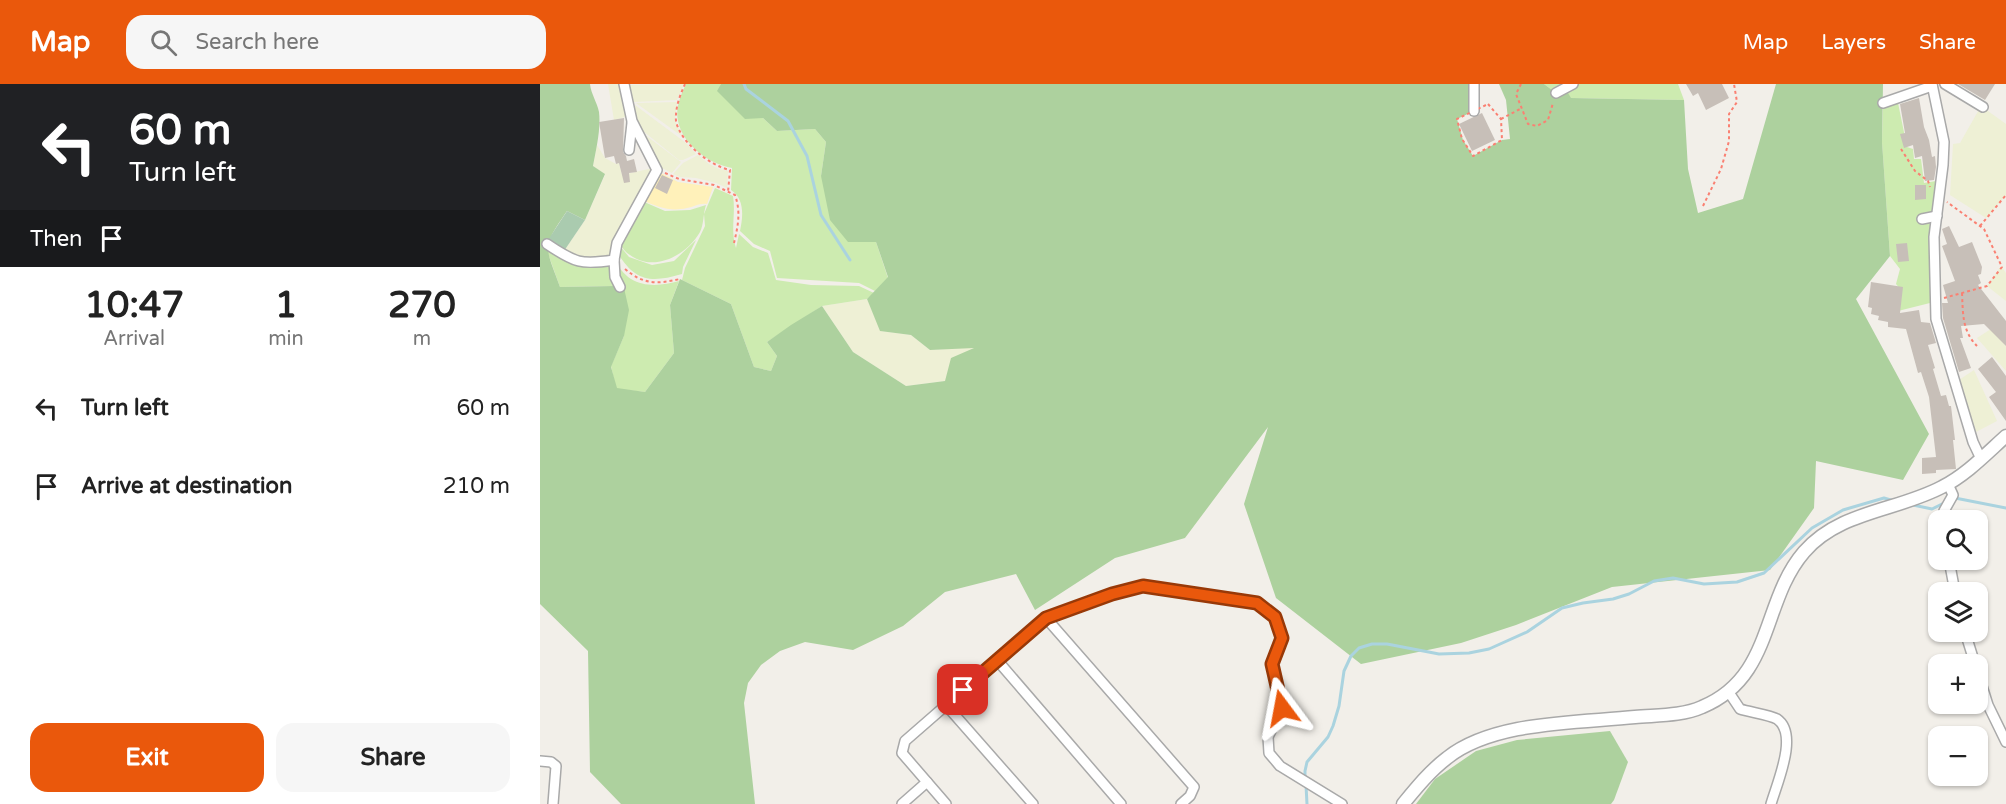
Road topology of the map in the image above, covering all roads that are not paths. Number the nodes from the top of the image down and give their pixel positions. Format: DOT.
graph roads {
  1 [pos="624,84"];
  2 [pos="1474,84"];
  3 [pos="1573,84"];
  4 [pos="1946,84"];
  5 [pos="1932,85"];
  6 [pos="1556,93"];
  7 [pos="1883,103"];
  8 [pos="1983,107"];
  9 [pos="1474,111"];
  10 [pos="632,121"];
  11 [pos="629,150"];
  12 [pos="1937,216"];
  13 [pos="1922,219"];
  14 [pos="547,244"];
  15 [pos="614,257"];
  16 [pos="620,287"];
  17 [pos="2006,436"];
  18 [pos="1981,459"];
  19 [pos="1946,485"];
  20 [pos="1945,510"];
  21 [pos="1046,618"];
  22 [pos="997,660"];
  23 [pos="1728,691"];
  24 [pos="946,705"];
  25 [pos="1988,705"];
  26 [pos="2006,742"];
  27 [pos="540,761"];
  28 [pos="927,782"];
  29 [pos="553,804"];
  30 [pos="902,804"];
  31 [pos="946,804"];
  32 [pos="1033,804"];
  33 [pos="1121,804"];
  34 [pos="1181,804"];
  35 [pos="1342,804"];
  36 [pos="1403,804"];
  37 [pos="1771,804"];
  1 -- 10 [label="street"];
  2 -- 9 [label="street"];
  3 -- 6 [label="street"];
  4 -- 8 [label="street"];
  5 -- 7 [label="street"];
  5 -- 12 [label="street"];
  10 -- 11 [label="street"];
  10 -- 15 [label="street"];
  12 -- 13 [label="street"];
  12 -- 18 [label="street"];
  14 -- 15 [label="street"];
  15 -- 16 [label="street"];
  17 -- 18 [label="street"];
  18 -- 19 [label="street"];
  19 -- 20 [label="street"];
  19 -- 23 [label="street"];
  21 -- 22 [label="street"];
  21 -- 34 [label="street"];
  21 -- 35 [label="street"];
  22 -- 24 [label="street"];
  22 -- 33 [label="street"];
  23 -- 36 [label="street"];
  23 -- 37 [label="street"];
  24 -- 28 [label="street"];
  24 -- 32 [label="street"];
  25 -- 26 [label="street"];
  27 -- 29 [label="street"];
  28 -- 30 [label="street"];
  28 -- 31 [label="street"];
}
